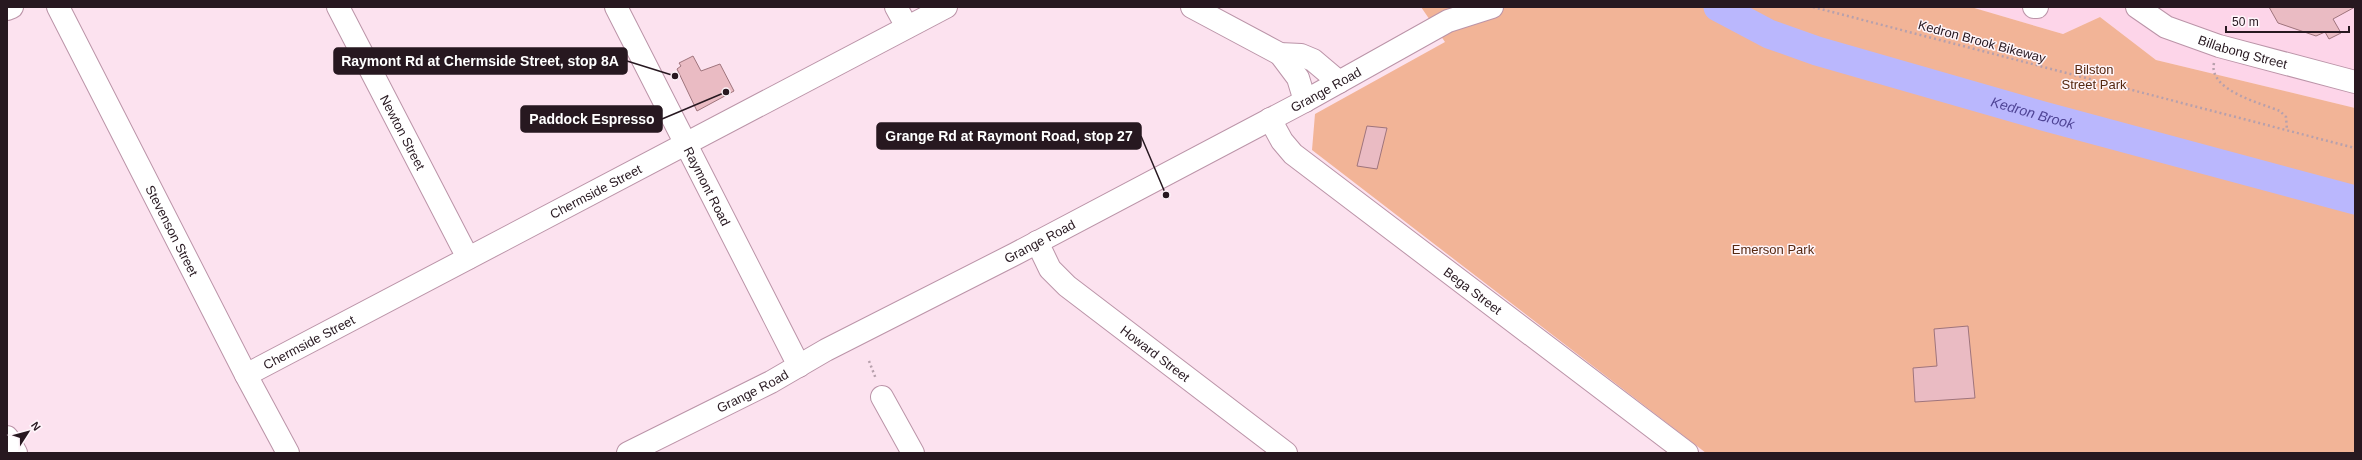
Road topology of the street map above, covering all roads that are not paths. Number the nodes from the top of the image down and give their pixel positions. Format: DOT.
graph roads {
  1 [pos="12,7"];
  2 [pos="58,7"];
  3 [pos="338,7"];
  4 [pos="616,7"];
  5 [pos="896,7"];
  6 [pos="946,7"];
  7 [pos="1192,7"];
  8 [pos="1492,7"];
  9 [pos="2137,7"];
  10 [pos="7,9"];
  11 [pos="1455,14"];
  12 [pos="907,27"];
  13 [pos="1280,54"];
  14 [pos="1339,82"];
  15 [pos="2355,82"];
  16 [pos="1305,101"];
  17 [pos="1270,119"];
  18 [pos="686,143"];
  19 [pos="1037,242"];
  20 [pos="468,258"];
  21 [pos="799,366"];
  22 [pos="246,375"];
  23 [pos="882,397"];
  24 [pos="7,437"];
  25 [pos="630,452"];
  26 [pos="16,453"];
  27 [pos="288,453"];
  28 [pos="913,453"];
  29 [pos="1286,453"];
  30 [pos="1687,453"];
  1 -- 10 [label="street"];
  2 -- 22 [label="street, Stevenson Street"];
  3 -- 20 [label="street, Newton Street"];
  4 -- 18 [label="street, Raymont Road"];
  5 -- 12 [label="street"];
  6 -- 12 [label="street, Chermside Street"];
  7 -- 13 [label="street"];
  8 -- 11 [label="street, Grange Road"];
  9 -- 15 [label="street, Billabong Street"];
  11 -- 14 [label="street, Grange Road"];
  12 -- 18 [label="street, Chermside Street"];
  13 -- 14 [label="street"];
  13 -- 16 [label="street"];
  14 -- 16 [label="street, Grange Road"];
  16 -- 17 [label="street, Grange Road"];
  17 -- 19 [label="street, Grange Road"];
  17 -- 30 [label="street, Bega Street"];
  18 -- 20 [label="street, Chermside Street"];
  18 -- 21 [label="street, Raymont Road"];
  19 -- 21 [label="street, Grange Road"];
  19 -- 29 [label="street, Howard Street"];
  20 -- 22 [label="street, Chermside Street"];
  21 -- 25 [label="street, Grange Road"];
  22 -- 27 [label="street, Stevenson Street"];
  23 -- 28 [label="street"];
  24 -- 26 [label="street"];
}
